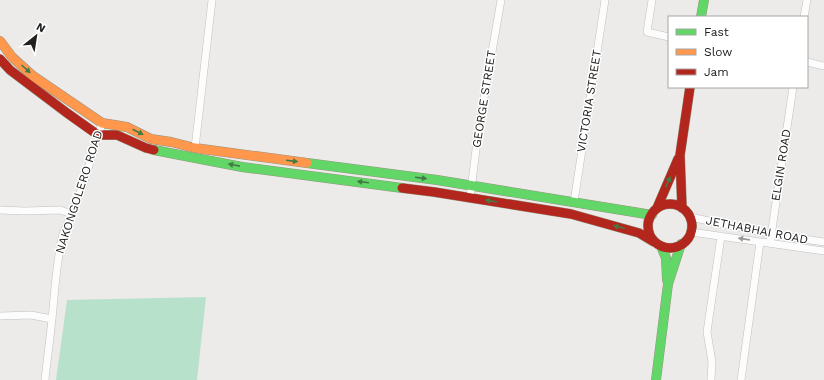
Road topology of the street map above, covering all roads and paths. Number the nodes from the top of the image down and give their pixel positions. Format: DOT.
graph roads {
  1 [pos="212,0"];
  2 [pos="501,0"];
  3 [pos="605,0"];
  4 [pos="652,0"];
  5 [pos="704,0"];
  6 [pos="807,0"];
  7 [pos="701,16"];
  8 [pos="804,16"];
  9 [pos="668,37"];
  10 [pos="0,41"];
  11 [pos="0,59"];
  12 [pos="808,62"];
  13 [pos="824,66"];
  14 [pos="690,88"];
  15 [pos="793,88"];
  16 [pos="102,123"];
  17 [pos="98,135"];
  18 [pos="195,148"];
  19 [pos="680,155"];
  20 [pos="472,186"];
  21 [pos="470,198"];
  22 [pos="574,202"];
  23 [pos="682,208"];
  24 [pos="0,210"];
  25 [pos="654,211"];
  26 [pos="72,214"];
  27 [pos="690,217"];
  28 [pos="691,232"];
  29 [pos="771,234"];
  30 [pos="721,236"];
  31 [pos="760,242"];
  32 [pos="824,242"];
  33 [pos="770,243"];
  34 [pos="658,244"];
  35 [pos="681,244"];
  36 [pos="824,251"];
  37 [pos="668,284"];
  38 [pos="0,316"];
  39 [pos="52,319"];
  40 [pos="45,380"];
  41 [pos="656,380"];
  42 [pos="711,380"];
  43 [pos="741,380"];
  1 -- 18 [label="street"];
  2 -- 20 [label="street, GEORGE STREET"];
  3 -- 22 [label="street, VICTORIA STREET"];
  4 -- 9 [label="street"];
  5 -- 7 [label="street"];
  6 -- 8 [label="street"];
  10 -- 16 [label="street, one-way"];
  11 -- 17 [label="street"];
  12 -- 13 [label="street"];
  14 -- 19 [label="street"];
  15 -- 29 [label="street, ELGIN ROAD"];
  16 -- 17 [label="street, NAKONGOLERO ROAD"];
  16 -- 18 [label="street, one-way"];
  21 -- 17 [label="street, one-way"];
  17 -- 26 [label="street, NAKONGOLERO ROAD"];
  18 -- 20 [label="street, one-way"];
  19 -- 23 [label="street"];
  25 -- 19 [label="street, one-way"];
  20 -- 21 [label="street, GEORGE STREET"];
  20 -- 22 [label="street"];
  34 -- 21 [label="street, one-way"];
  22 -- 25 [label="street"];
  23 -- 25 [label="street"];
  23 -- 27 [label="street"];
  24 -- 26 [label="street"];
  25 -- 34 [label="street"];
  26 -- 39 [label="street, NAKONGOLERO ROAD"];
  27 -- 28 [label="street"];
  27 -- 29 [label="street, JETHABHAI ROAD"];
  28 -- 30 [label="street, JETHABHAI ROAD"];
  28 -- 35 [label="street"];
  29 -- 32 [label="street, JETHABHAI ROAD"];
  29 -- 33 [label="street, ELGIN ROAD"];
  31 -- 30 [label="street, JETHABHAI ROAD, one-way"];
  30 -- 42 [label="street"];
  31 -- 33 [label="street, JETHABHAI ROAD"];
  31 -- 43 [label="street"];
  33 -- 36 [label="street, JETHABHAI ROAD"];
  34 -- 35 [label="street"];
  34 -- 37 [label="street"];
  35 -- 37 [label="street"];
  37 -- 41 [label="street"];
  38 -- 39 [label="street"];
  39 -- 40 [label="street, NAKONGOLERO ROAD"];
}
